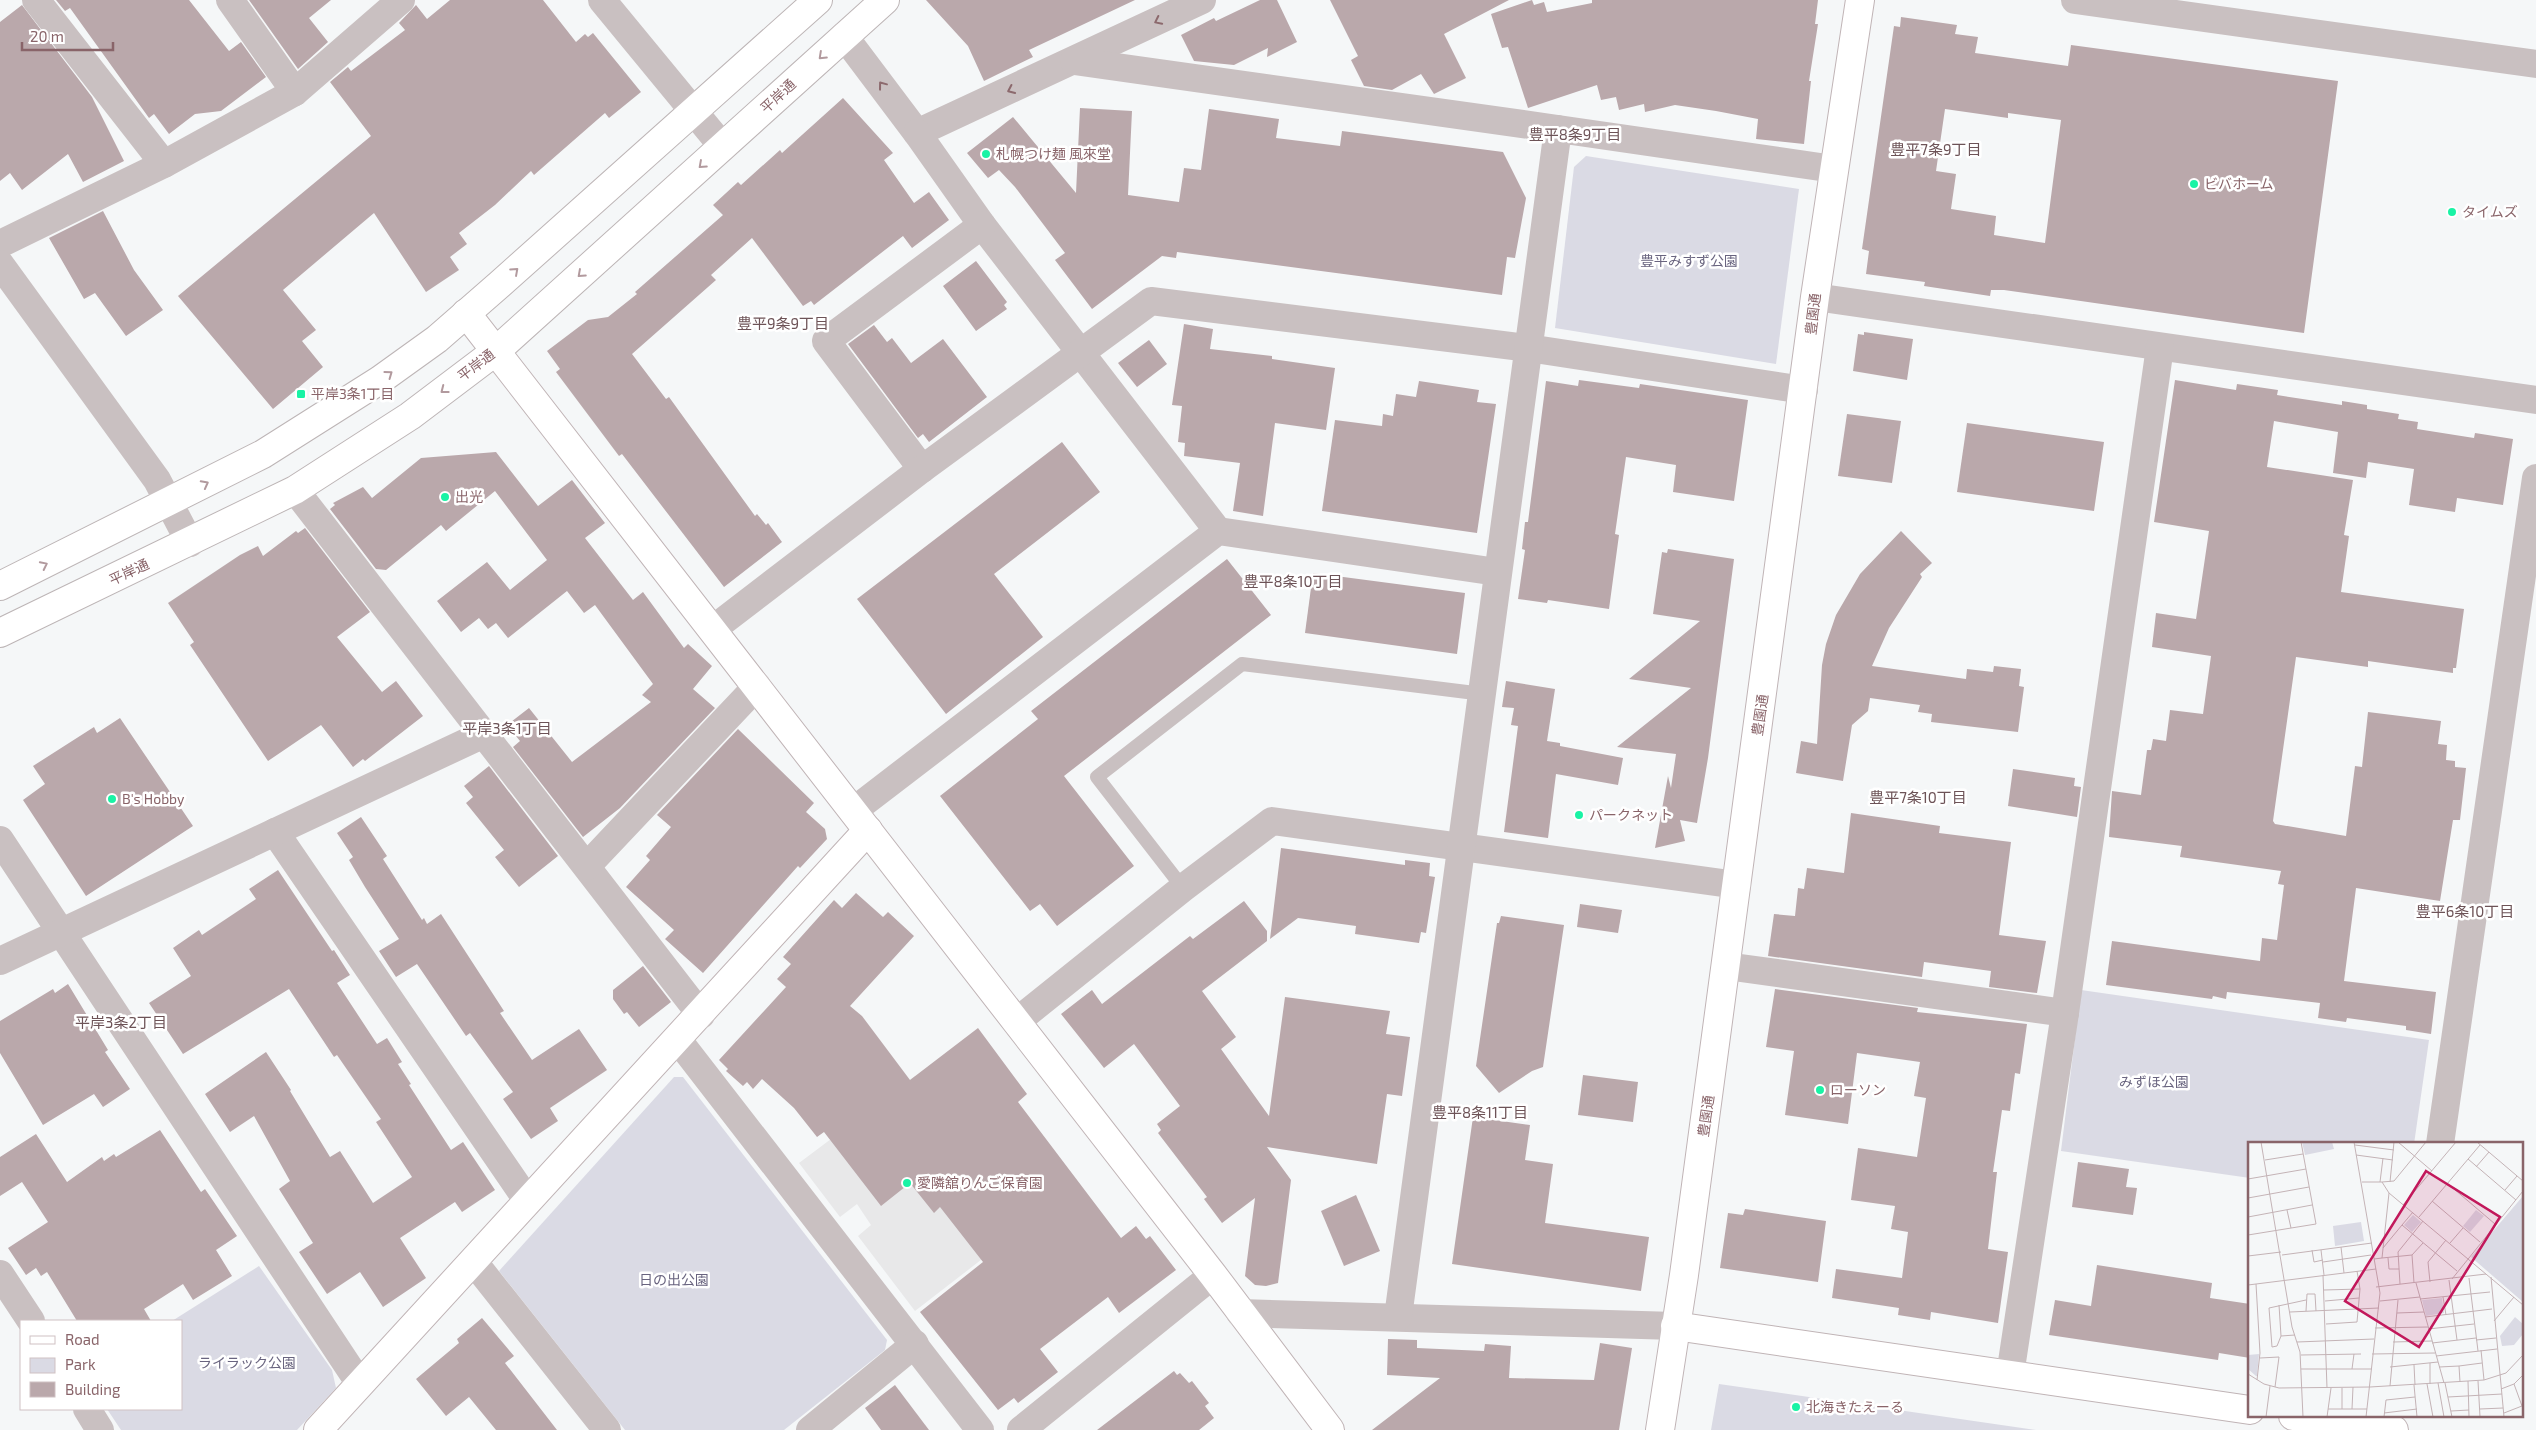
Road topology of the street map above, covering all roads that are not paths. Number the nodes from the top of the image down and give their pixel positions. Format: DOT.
graph roads {
  1 [pos="36,0"];
  2 [pos="230,0"];
  3 [pos="401,0"];
  4 [pos="602,0"];
  5 [pos="818,0"];
  6 [pos="885,0"];
  7 [pos="1202,0"];
  8 [pos="1860,0"];
  9 [pos="2075,0"];
  10 [pos="844,36"];
  11 [pos="1074,61"];
  12 [pos="2536,64"];
  13 [pos="295,92"];
  14 [pos="693,110"];
  15 [pos="1558,130"];
  16 [pos="918,133"];
  17 [pos="722,147"];
  18 [pos="164,164"];
  19 [pos="1834,169"];
  20 [pos="982,225"];
  21 [pos="0,244"];
  22 [pos="0,264"];
  23 [pos="1815,297"];
  24 [pos="466,313"];
  25 [pos="2160,347"];
  26 [pos="1528,348"];
  27 [pos="496,350"];
  28 [pos="1081,351"];
  29 [pos="1804,390"];
  30 [pos="2536,400"];
  31 [pos="922,469"];
  32 [pos="2536,478"];
  33 [pos="295,490"];
  34 [pos="170,503"];
  35 [pos="1218,531"];
  36 [pos="190,543"];
  37 [pos="1497,572"];
  38 [pos="0,586"];
  39 [pos="2528,593"];
  40 [pos="713,629"];
  41 [pos="0,634"];
  42 [pos="756,686"];
  43 [pos="1483,694"];
  44 [pos="484,734"];
  45 [pos="861,821"];
  46 [pos="275,832"];
  47 [pos="0,840"];
  48 [pos="1461,848"];
  49 [pos="587,866"];
  50 [pos="1737,885"];
  51 [pos="1183,888"];
  52 [pos="60,933"];
  53 [pos="0,960"];
  54 [pos="1726,966"];
  55 [pos="2066,1013"];
  56 [pos="701,1015"];
  57 [pos="1016,1022"];
  58 [pos="678,1040"];
  59 [pos="2440,1142"];
  60 [pos="527,1200"];
  61 [pos="473,1261"];
  62 [pos="0,1274"];
  63 [pos="1213,1275"];
  64 [pos="1240,1313"];
  65 [pos="1398,1317"];
  66 [pos="29,1320"];
  67 [pos="1675,1326"];
  68 [pos="915,1344"];
  69 [pos="2010,1375"];
  70 [pos="360,1384"];
  71 [pos="87,1410"];
  72 [pos="2248,1410"];
  73 [pos="2307,1418"];
  74 [pos="330,1426"];
  75 [pos="100,1430"];
  76 [pos="607,1430"];
  77 [pos="810,1430"];
  78 [pos="980,1430"];
  79 [pos="1021,1430"];
  80 [pos="1330,1430"];
  81 [pos="1660,1430"];
  82 [pos="2394,1430"];
  1 -- 18 [label="street"];
  2 -- 13 [label="street"];
  3 -- 13 [label="street"];
  4 -- 14 [label="street"];
  5 -- 14 [label="main road"];
  6 -- 10 [label="main road, 平岸通"];
  7 -- 11 [label="street, one-way"];
  8 -- 19 [label="main road, 豊園通"];
  9 -- 12 [label="street"];
  16 -- 10 [label="street, one-way"];
  10 -- 17 [label="main road, 平岸通, one-way"];
  11 -- 15 [label="street"];
  11 -- 16 [label="street, one-way"];
  13 -- 18 [label="street"];
  14 -- 17 [label="street"];
  24 -- 14 [label="main road, one-way"];
  15 -- 19 [label="street"];
  15 -- 26 [label="street"];
  16 -- 20 [label="street"];
  17 -- 27 [label="main road, 平岸通, one-way"];
  18 -- 21 [label="street"];
  19 -- 23 [label="main road, 豊園通"];
  20 -- 28 [label="street"];
  20 -- 31 [label="street"];
  22 -- 34 [label="street"];
  23 -- 25 [label="street"];
  23 -- 29 [label="main road, 豊園通"];
  24 -- 27 [label="main road"];
  34 -- 24 [label="main road, one-way"];
  25 -- 30 [label="street"];
  25 -- 55 [label="street"];
  26 -- 28 [label="street"];
  26 -- 29 [label="street"];
  26 -- 37 [label="street"];
  27 -- 33 [label="main road, 平岸通, one-way"];
  27 -- 40 [label="main road"];
  28 -- 31 [label="street"];
  28 -- 35 [label="street"];
  29 -- 50 [label="main road, 豊園通"];
  31 -- 40 [label="street"];
  32 -- 39 [label="street"];
  33 -- 36 [label="main road, 平岸通"];
  33 -- 44 [label="street"];
  34 -- 36 [label="street"];
  38 -- 34 [label="main road, one-way"];
  35 -- 37 [label="street"];
  35 -- 45 [label="street"];
  36 -- 41 [label="main road, 平岸通"];
  37 -- 43 [label="street"];
  39 -- 59 [label="street"];
  40 -- 42 [label="main road"];
  42 -- 45 [label="main road"];
  42 -- 49 [label="street"];
  43 -- 48 [label="street"];
  43 -- 51 [label="lane"];
  44 -- 46 [label="street"];
  44 -- 49 [label="street"];
  45 -- 56 [label="main road"];
  45 -- 57 [label="main road"];
  46 -- 52 [label="street"];
  46 -- 60 [label="street"];
  47 -- 52 [label="street"];
  48 -- 50 [label="street"];
  48 -- 51 [label="street"];
  48 -- 65 [label="street"];
  49 -- 56 [label="street"];
  50 -- 54 [label="main road, 豊園通"];
  51 -- 57 [label="street"];
  52 -- 53 [label="street"];
  52 -- 70 [label="street"];
  54 -- 55 [label="street"];
  54 -- 67 [label="main road, 豊園通"];
  55 -- 69 [label="street"];
  56 -- 58 [label="main road"];
  57 -- 63 [label="main road"];
  58 -- 60 [label="main road"];
  58 -- 68 [label="street"];
  60 -- 61 [label="main road"];
  61 -- 70 [label="main road"];
  61 -- 76 [label="street"];
  62 -- 66 [label="street"];
  63 -- 64 [label="main road"];
  63 -- 79 [label="street"];
  64 -- 65 [label="street"];
  64 -- 80 [label="main road"];
  65 -- 67 [label="street"];
  67 -- 69 [label="main road"];
  67 -- 81 [label="main road, 豊園通"];
  68 -- 77 [label="street"];
  68 -- 78 [label="street"];
  69 -- 72 [label="main road"];
  70 -- 74 [label="main road"];
  71 -- 75 [label="street"];
  73 -- 82 [label="main road"];
}
